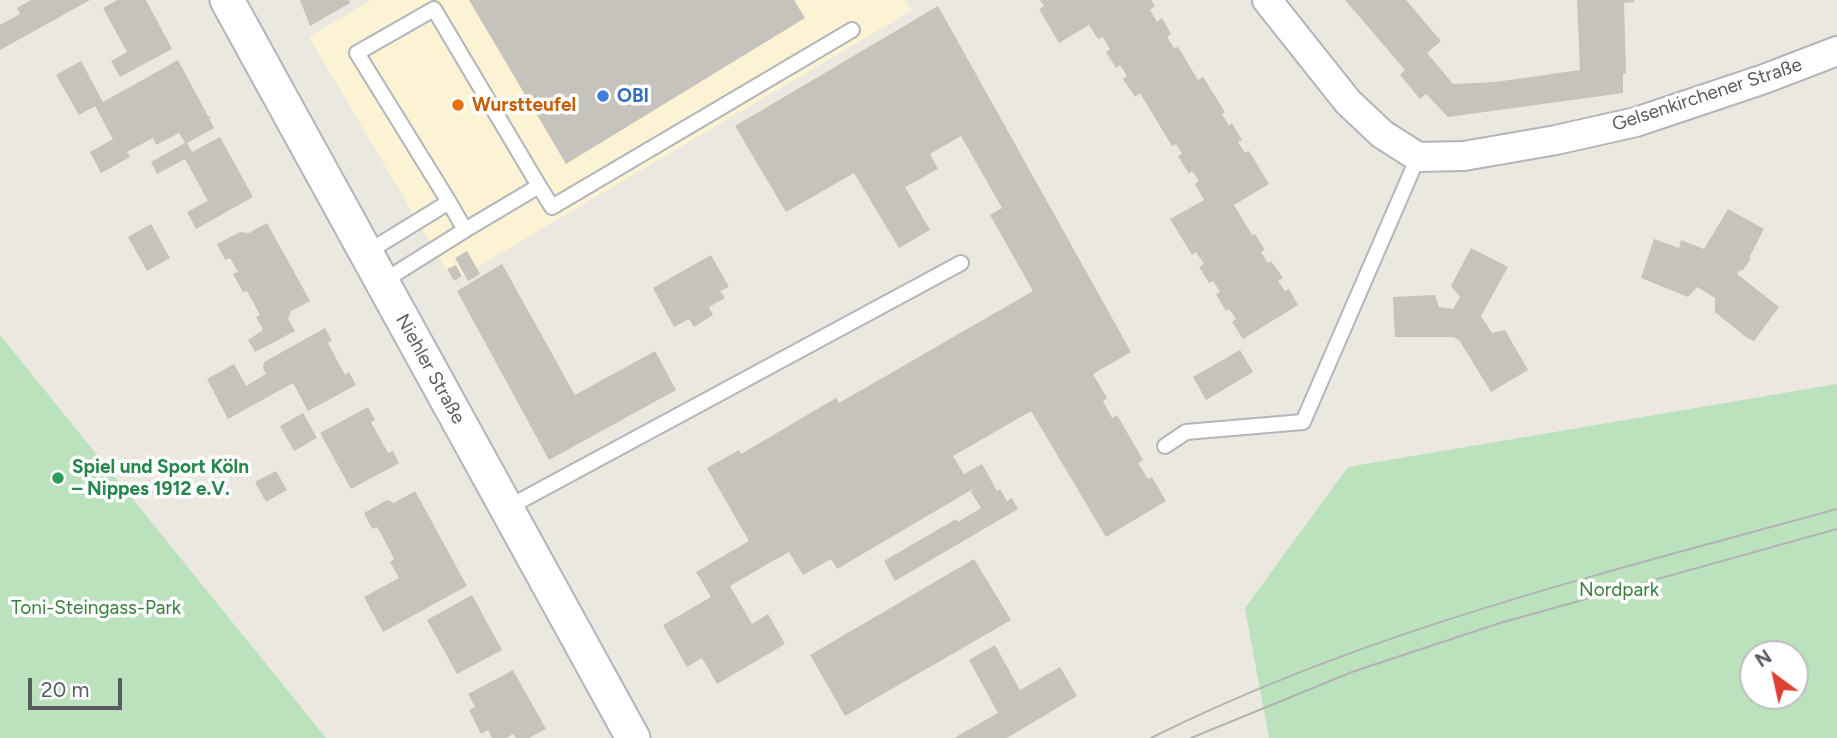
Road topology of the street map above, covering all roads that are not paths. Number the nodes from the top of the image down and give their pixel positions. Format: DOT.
graph roads {
  1 [pos="227,0"];
  2 [pos="1267,0"];
  3 [pos="852,30"];
  4 [pos="1837,51"];
  5 [pos="1418,157"];
  6 [pos="539,187"];
  7 [pos="449,202"];
  8 [pos="465,230"];
  9 [pos="366,253"];
  10 [pos="961,263"];
  11 [pos="382,282"];
  12 [pos="1165,446"];
  13 [pos="507,508"];
  14 [pos="633,738"];
  1 -- 9 [label="street, Niehler Straße"];
  2 -- 5 [label="street"];
  3 -- 6 [label="lane"];
  4 -- 5 [label="street, Gelsenkirchener Straße"];
  5 -- 12 [label="lane"];
  6 -- 7 [label="lane"];
  6 -- 8 [label="lane"];
  7 -- 8 [label="lane"];
  7 -- 9 [label="lane"];
  8 -- 11 [label="lane"];
  9 -- 11 [label="street, Niehler Straße"];
  10 -- 13 [label="lane"];
  11 -- 13 [label="street, Niehler Straße"];
  13 -- 14 [label="street, Niehler Straße"];
}
